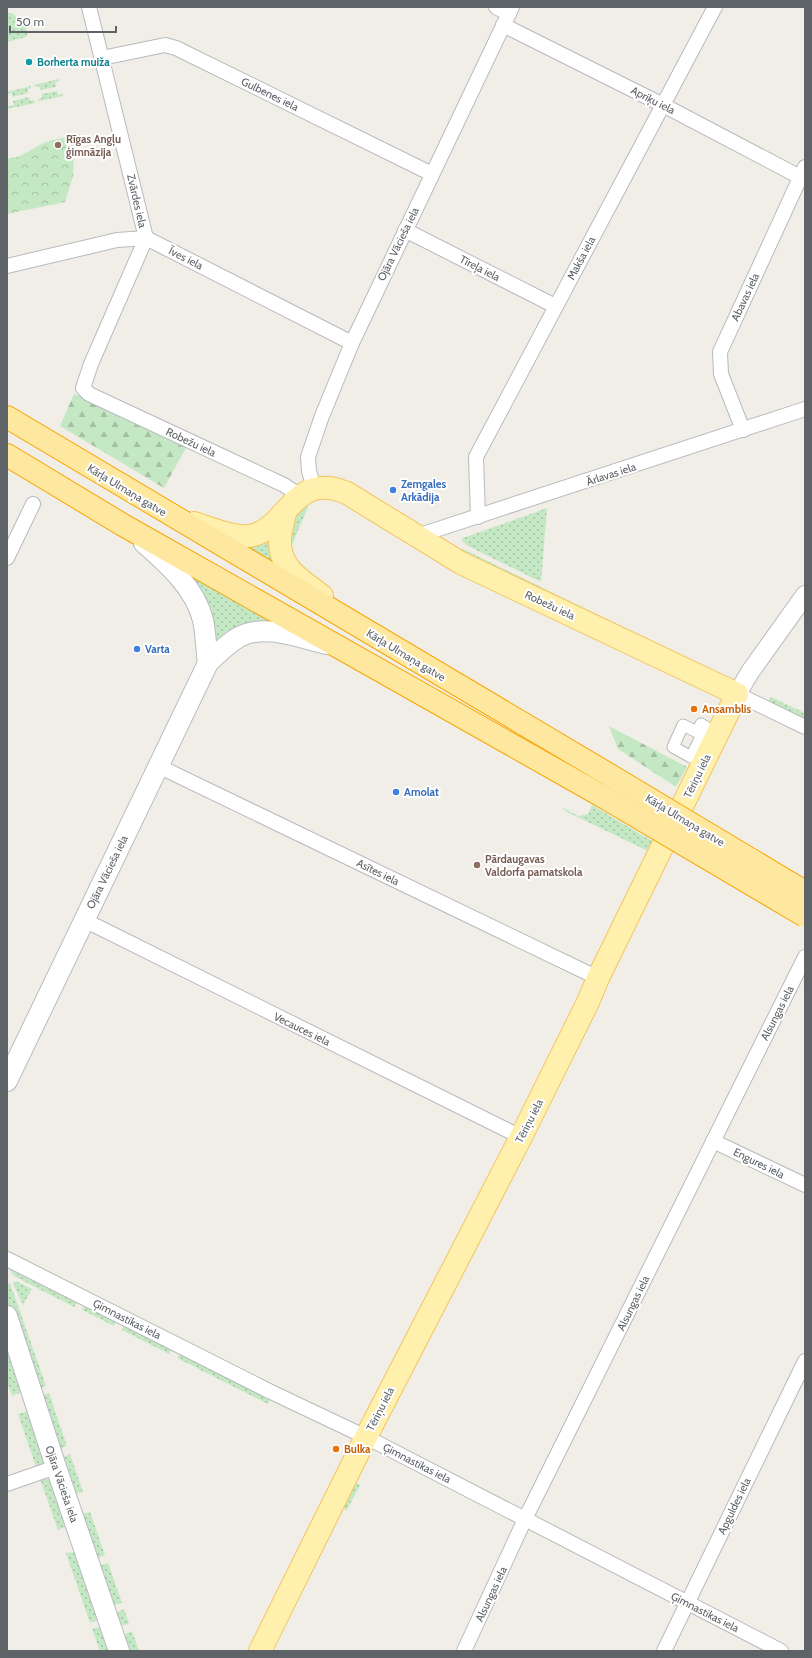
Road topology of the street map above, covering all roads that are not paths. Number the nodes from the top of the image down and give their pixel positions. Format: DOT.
graph roads {
  1 [pos="89,7"];
  2 [pos="496,7"];
  3 [pos="715,7"];
  4 [pos="508,15"];
  5 [pos="102,58"];
  6 [pos="663,105"];
  7 [pos="803,172"];
  8 [pos="432,174"];
  9 [pos="405,230"];
  10 [pos="146,238"];
  11 [pos="7,266"];
  12 [pos="555,306"];
  13 [pos="352,343"];
  14 [pos="83,388"];
  15 [pos="805,409"];
  16 [pos="7,417"];
  17 [pos="743,430"];
  18 [pos="7,455"];
  19 [pos="307,492"];
  20 [pos="33,504"];
  21 [pos="285,512"];
  22 [pos="171,516"];
  23 [pos="478,517"];
  24 [pos="122,525"];
  25 [pos="416,536"];
  26 [pos="11,539"];
  27 [pos="7,558"];
  28 [pos="805,595"];
  29 [pos="368,632"];
  30 [pos="339,648"];
  31 [pos="208,663"];
  32 [pos="737,694"];
  33 [pos="805,727"];
  34 [pos="158,766"];
  35 [pos="805,892"];
  36 [pos="805,916"];
  37 [pos="84,920"];
  38 [pos="805,957"];
  39 [pos="598,978"];
  40 [pos="7,1080"];
  41 [pos="521,1137"];
  42 [pos="713,1141"];
  43 [pos="805,1185"];
  44 [pos="7,1259"];
  45 [pos="7,1316"];
  46 [pos="805,1360"];
  47 [pos="366,1437"];
  48 [pos="56,1467"];
  49 [pos="7,1484"];
  50 [pos="525,1519"];
  51 [pos="687,1603"];
  52 [pos="119,1651"];
  53 [pos="260,1651"];
  54 [pos="464,1651"];
  55 [pos="664,1651"];
  56 [pos="782,1651"];
  1 -- 5 [label="street, Zvārdes iela"];
  2 -- 4 [label="street, Apriķu iela"];
  3 -- 6 [label="street, Makša iela"];
  4 -- 6 [label="street, Apriķu iela"];
  4 -- 8 [label="street, Ojāra Vācieša iela"];
  5 -- 8 [label="street, Gulbenes iela"];
  5 -- 10 [label="street, Zvārdes iela"];
  6 -- 7 [label="street, Apriķu iela"];
  6 -- 12 [label="street, Makša iela"];
  7 -- 17 [label="street, Abavas iela"];
  8 -- 9 [label="street, Ojāra Vācieša iela"];
  9 -- 12 [label="street, Tīreļa iela"];
  9 -- 13 [label="street, Ojāra Vācieša iela"];
  10 -- 11 [label="street"];
  10 -- 13 [label="street, Īves iela"];
  10 -- 14 [label="street, Zvārdes iela"];
  12 -- 23 [label="street, Makša iela"];
  13 -- 19 [label="street, Ojāra Vācieša iela"];
  14 -- 19 [label="street, Robežu iela"];
  15 -- 17 [label="street, Ārlavas iela"];
  16 -- 22 [label="highway, Kārļa Ulmaņa gatve"];
  17 -- 23 [label="street, Ārlavas iela"];
  18 -- 24 [label="highway, Kārļa Ulmaņa gatve"];
  19 -- 21 [label="main road"];
  19 -- 25 [label="main road, Robežu iela"];
  20 -- 26 [label="street"];
  21 -- 22 [label="main road"];
  21 -- 29 [label="main road"];
  22 -- 29 [label="highway, Kārļa Ulmaņa gatve"];
  23 -- 25 [label="street, Ārlavas iela"];
  24 -- 30 [label="highway, Kārļa Ulmaņa gatve"];
  24 -- 31 [label="main road"];
  25 -- 32 [label="main road, Robežu iela"];
  26 -- 27 [label="street"];
  28 -- 32 [label="street, Tēriņu iela"];
  29 -- 35 [label="highway, Kārļa Ulmaņa gatve, bridge"];
  30 -- 31 [label="main road, Ojāra Vācieša iela"];
  30 -- 36 [label="highway, Kārļa Ulmaņa gatve, bridge"];
  31 -- 34 [label="main road, Ojāra Vācieša iela"];
  32 -- 33 [label="street, Robežu iela"];
  32 -- 39 [label="main road, Tēriņu iela"];
  34 -- 37 [label="main road, Ojāra Vācieša iela"];
  34 -- 39 [label="street, Asītes iela"];
  37 -- 40 [label="main road, Ojāra Vācieša iela"];
  37 -- 41 [label="street, Vecauces iela"];
  38 -- 42 [label="street, Alsungas iela"];
  39 -- 41 [label="main road, Tēriņu iela"];
  41 -- 47 [label="main road, Tēriņu iela"];
  42 -- 43 [label="street, Engures iela"];
  42 -- 50 [label="street, Alsungas iela"];
  44 -- 47 [label="street, Ģimnastikas iela"];
  45 -- 48 [label="main road, Ojāra Vācieša iela"];
  46 -- 51 [label="street, Apguldes iela"];
  47 -- 50 [label="street, Ģimnastikas iela"];
  47 -- 53 [label="main road, Tēriņu iela"];
  48 -- 49 [label="street"];
  48 -- 52 [label="main road, Ojāra Vācieša iela"];
  50 -- 51 [label="street, Ģimnastikas iela"];
  50 -- 54 [label="street, Alsungas iela"];
  51 -- 55 [label="street, Apguldes iela"];
  51 -- 56 [label="street, Ģimnastikas iela"];
}
